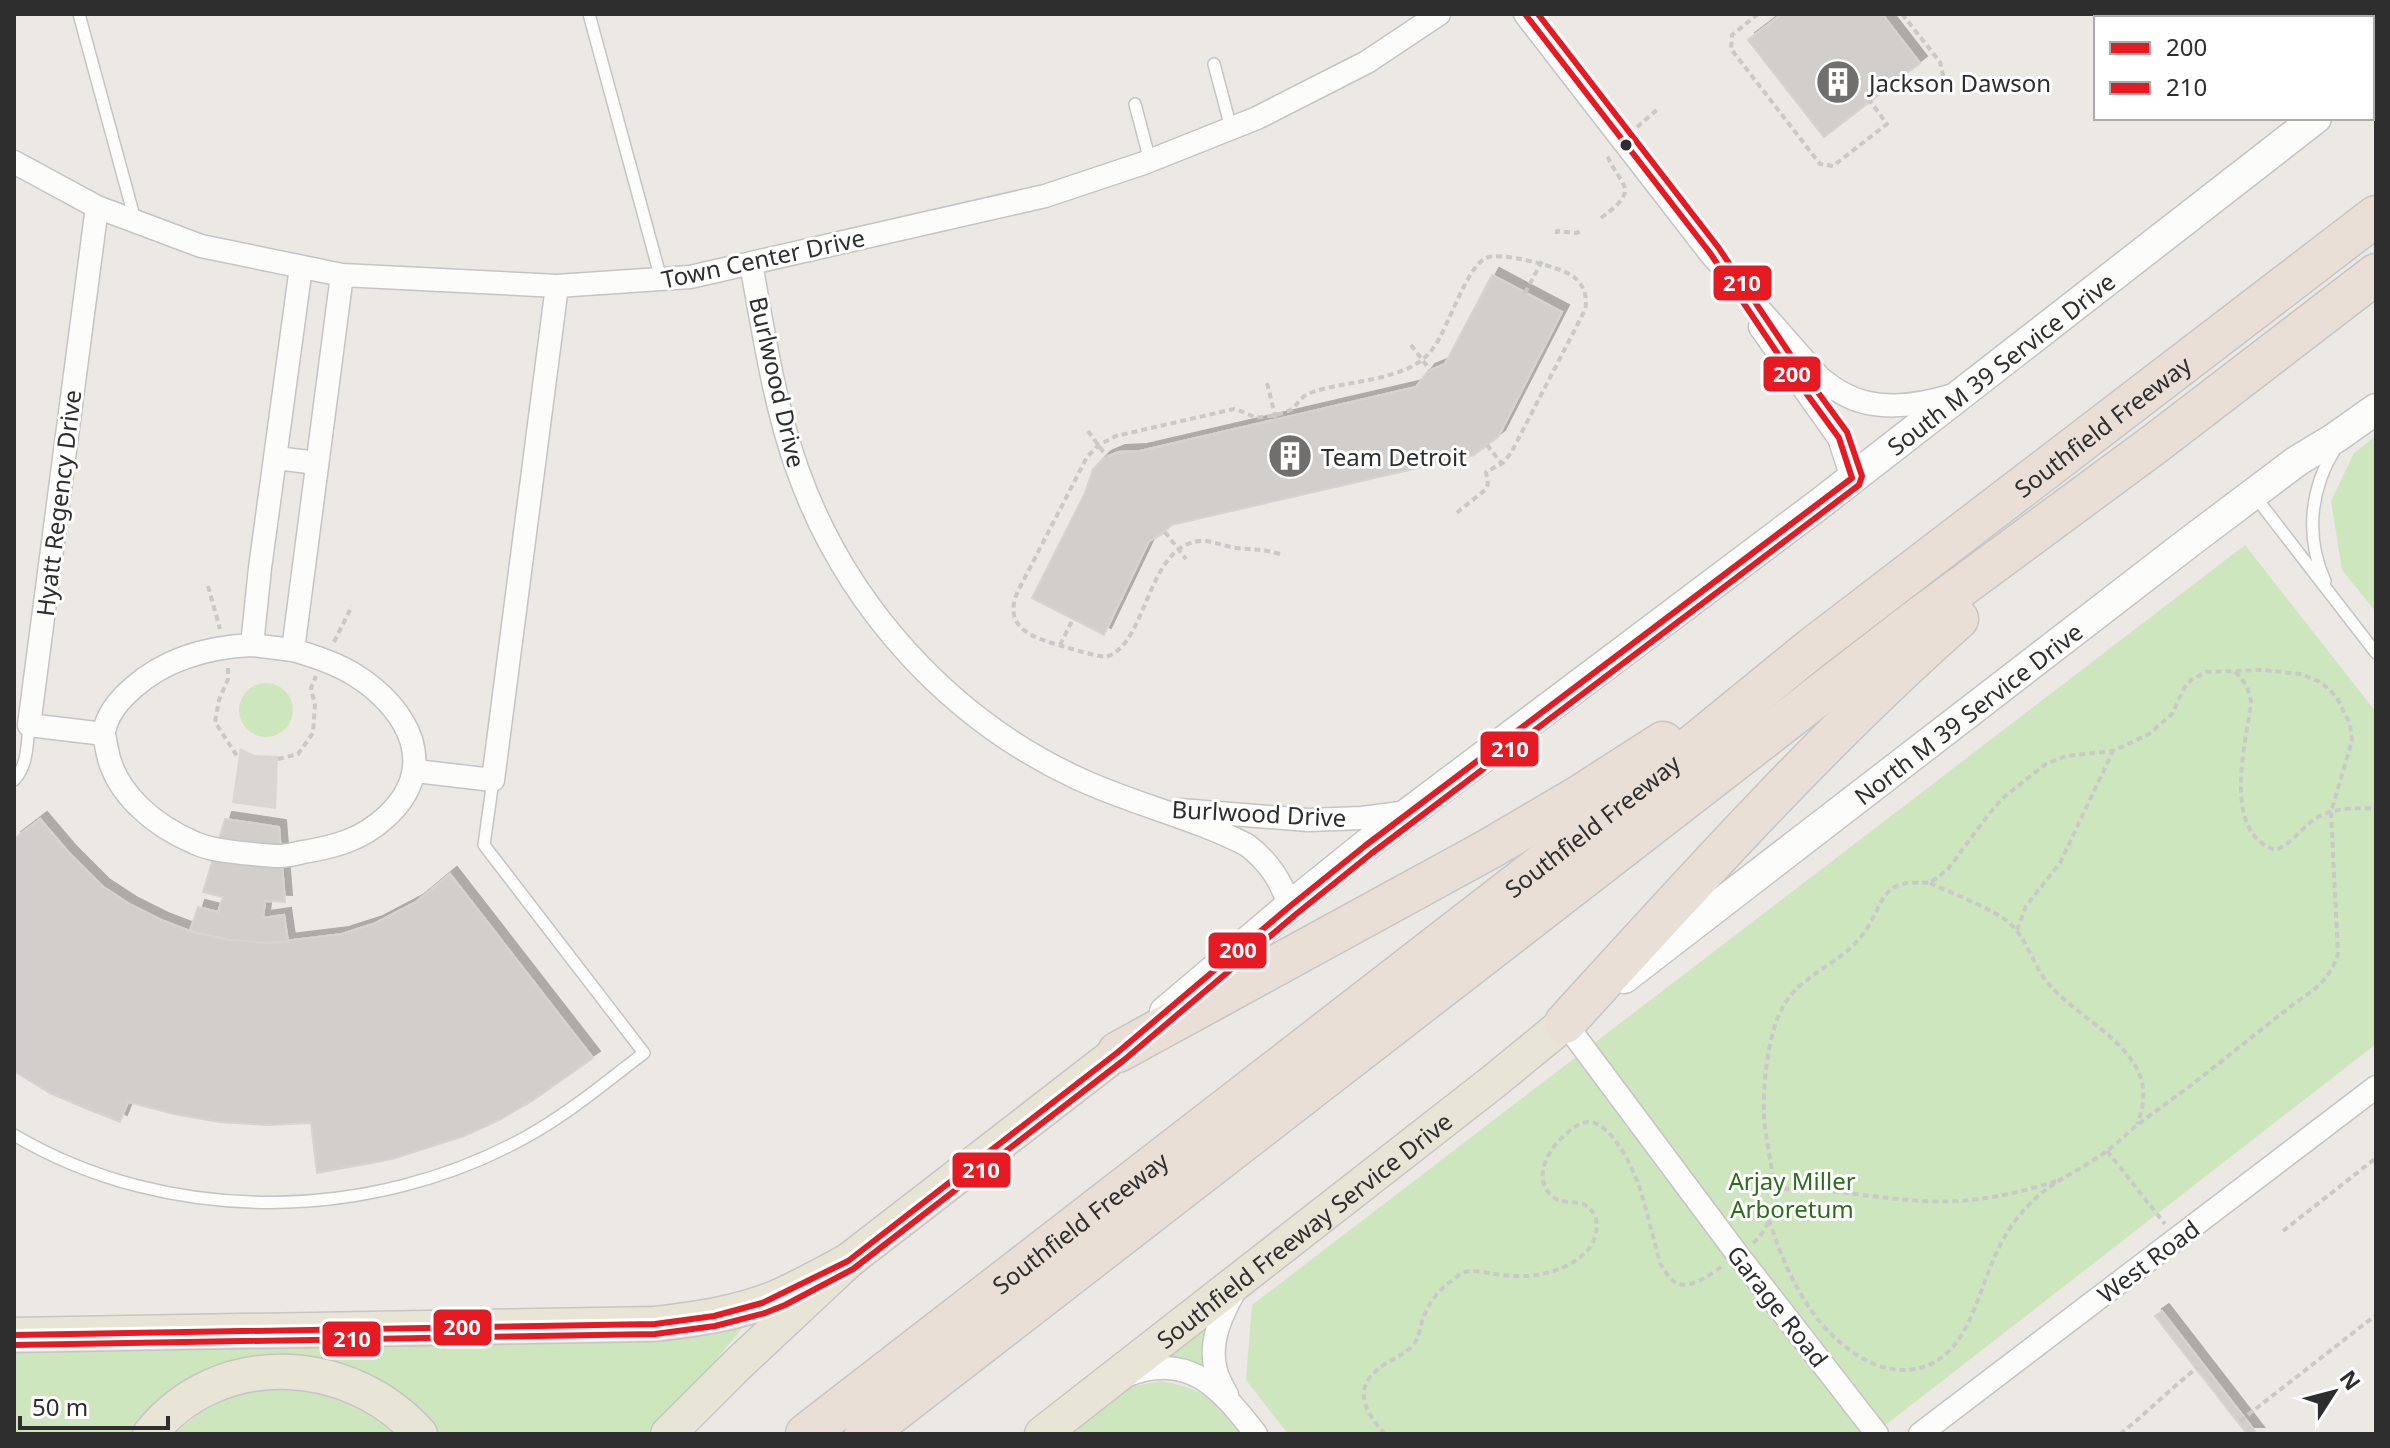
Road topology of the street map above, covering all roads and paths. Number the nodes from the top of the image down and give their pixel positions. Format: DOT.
graph roads {
  1 [pos="79,14"];
  2 [pos="589,14"];
  3 [pos="1439,14"];
  4 [pos="1525,14"];
  5 [pos="1758,14"];
  6 [pos="1902,14"];
  7 [pos="1214,64"];
  8 [pos="1943,94"];
  9 [pos="1870,101"];
  10 [pos="1135,104"];
  11 [pos="1658,109"];
  12 [pos="2313,120"];
  13 [pos="1637,127"];
  14 [pos="1231,128"];
  15 [pos="1608,147"];
  16 [pos="1150,161"];
  17 [pos="14,162"];
  18 [pos="97,207"];
  19 [pos="2376,216"];
  20 [pos="1601,218"];
  21 [pos="135,221"];
  22 [pos="1582,231"];
  23 [pos="1557,234"];
  24 [pos="1710,253"];
  25 [pos="1541,263"];
  26 [pos="751,264"];
  27 [pos="301,267"];
  28 [pos="2376,274"];
  29 [pos="342,275"];
  30 [pos="661,280"];
  31 [pos="557,286"];
  32 [pos="1525,293"];
  33 [pos="1411,345"];
  34 [pos="1422,360"];
  35 [pos="1430,370"];
  36 [pos="1267,383"];
  37 [pos="1963,392"];
  38 [pos="2376,409"];
  39 [pos="1275,417"];
  40 [pos="2347,429"];
  41 [pos="1088,431"];
  42 [pos="2156,443"];
  43 [pos="1099,445"];
  44 [pos="1487,445"];
  45 [pos="1107,457"];
  46 [pos="276,458"];
  47 [pos="317,463"];
  48 [pos="1502,464"];
  49 [pos="1852,478"];
  50 [pos="2253,494"];
  51 [pos="1454,515"];
  52 [pos="1165,532"];
  53 [pos="1179,550"];
  54 [pos="1280,554"];
  55 [pos="1186,559"];
  56 [pos="208,586"];
  57 [pos="352,606"];
  58 [pos="2344,612"];
  59 [pos="1073,619"];
  60 [pos="221,636"];
  61 [pos="252,645"];
  62 [pos="1060,645"];
  63 [pos="331,647"];
  64 [pos="1812,648"];
  65 [pos="293,650"];
  66 [pos="2376,653"];
  67 [pos="227,659"];
  68 [pos="319,670"];
  69 [pos="2233,671"];
  70 [pos="29,725"];
  71 [pos="104,734"];
  72 [pos="2113,751"];
  73 [pos="237,756"];
  74 [pos="278,759"];
  75 [pos="416,771"];
  76 [pos="14,780"];
  77 [pos="493,780"];
  78 [pos="1155,807"];
  79 [pos="2376,809"];
  80 [pos="1410,812"];
  81 [pos="2331,812"];
  82 [pos="1930,883"];
  83 [pos="1289,907"];
  84 [pos="2017,930"];
  85 [pos="1565,1023"];
  86 [pos="1118,1052"];
  87 [pos="2376,1087"];
  88 [pos="2136,1126"];
  89 [pos="14,1135"];
  90 [pos="2107,1151"];
  91 [pos="2376,1158"];
  92 [pos="2058,1180"];
  93 [pos="1773,1189"];
  94 [pos="1769,1220"];
  95 [pos="2283,1231"];
  96 [pos="2177,1240"];
  97 [pos="1738,1255"];
  98 [pos="848,1261"];
  99 [pos="1242,1278"];
  100 [pos="2376,1315"];
  101 [pos="14,1335"];
  102 [pos="2198,1367"];
  103 [pos="1108,1382"];
  104 [pos="1232,1403"];
  105 [pos="2240,1421"];
  106 [pos="150,1434"];
  107 [pos="420,1434"];
  108 [pos="668,1434"];
  109 [pos="806,1434"];
  110 [pos="865,1434"];
  111 [pos="1042,1434"];
  112 [pos="1256,1434"];
  113 [pos="1385,1434"];
  114 [pos="1877,1434"];
  115 [pos="1920,1434"];
  116 [pos="2120,1434"];
  1 -- 21 [label="lane"];
  2 -- 30 [label="lane"];
  3 -- 14 [label="street, Town Center Drive"];
  4 -- 24 [label="street"];
  5 -- 9 [label="path"];
  6 -- 8 [label="path"];
  7 -- 14 [label="lane"];
  10 -- 16 [label="lane"];
  11 -- 13 [label="path"];
  12 -- 37 [label="main road, South M 39 Service Drive"];
  14 -- 16 [label="street, Town Center Drive"];
  15 -- 20 [label="path"];
  16 -- 26 [label="street, Town Center Drive"];
  17 -- 18 [label="street, Town Center Drive"];
  18 -- 21 [label="street, Town Center Drive"];
  18 -- 70 [label="street, Hyatt Regency Drive"];
  19 -- 64 [label="highway, Southfield Freeway"];
  21 -- 27 [label="street, Town Center Drive"];
  22 -- 23 [label="path"];
  24 -- 37 [label="street"];
  24 -- 49 [label="street"];
  25 -- 32 [label="path"];
  25 -- 34 [label="path"];
  25 -- 48 [label="path"];
  26 -- 30 [label="street, Town Center Drive"];
  26 -- 78 [label="street, Burlwood Drive"];
  27 -- 29 [label="street, Town Center Drive"];
  27 -- 46 [label="street"];
  28 -- 42 [label="highway, Southfield Freeway"];
  29 -- 31 [label="street, Town Center Drive"];
  29 -- 47 [label="street"];
  30 -- 31 [label="street, Town Center Drive"];
  31 -- 77 [label="street"];
  33 -- 34 [label="path"];
  34 -- 35 [label="path"];
  34 -- 39 [label="path"];
  36 -- 39 [label="path"];
  37 -- 49 [label="main road, South M 39 Service Drive"];
  38 -- 40 [label="main road, North M 39 Service Drive"];
  39 -- 43 [label="path"];
  40 -- 50 [label="main road, North M 39 Service Drive"];
  40 -- 58 [label="lane"];
  41 -- 43 [label="path"];
  42 -- 85 [label="highway"];
  42 -- 110 [label="highway, Southfield Freeway"];
  43 -- 45 [label="path"];
  43 -- 62 [label="path"];
  44 -- 48 [label="path"];
  46 -- 47 [label="street"];
  46 -- 61 [label="street"];
  47 -- 65 [label="street"];
  48 -- 51 [label="path"];
  49 -- 80 [label="main road, South M 39 Service Drive"];
  50 -- 58 [label="lane"];
  50 -- 85 [label="main road, North M 39 Service Drive"];
  52 -- 53 [label="path"];
  53 -- 54 [label="path"];
  53 -- 55 [label="path"];
  53 -- 62 [label="path"];
  56 -- 60 [label="path"];
  57 -- 63 [label="path"];
  58 -- 66 [label="lane"];
  59 -- 62 [label="path"];
  61 -- 65 [label="street"];
  61 -- 71 [label="street"];
  64 -- 86 [label="highway"];
  64 -- 109 [label="highway, Southfield Freeway"];
  65 -- 75 [label="street"];
  67 -- 73 [label="path"];
  68 -- 74 [label="path"];
  69 -- 72 [label="path"];
  69 -- 81 [label="path"];
  69 -- 81 [label="path"];
  70 -- 71 [label="street"];
  70 -- 76 [label="lane"];
  71 -- 75 [label="street"];
  72 -- 82 [label="path"];
  72 -- 84 [label="path"];
  75 -- 77 [label="street"];
  77 -- 89 [label="lane"];
  78 -- 80 [label="street, Burlwood Drive"];
  78 -- 83 [label="street, Burlwood Drive"];
  79 -- 81 [label="path"];
  80 -- 83 [label="main road, South M 39 Service Drive"];
  81 -- 88 [label="path"];
  82 -- 84 [label="path"];
  82 -- 93 [label="path"];
  83 -- 86 [label="main road, South M 39 Service Drive"];
  84 -- 88 [label="path"];
  85 -- 97 [label="street, Garage Road"];
  85 -- 99 [label="main road, Southfield Freeway Service Drive"];
  86 -- 98 [label="main road"];
  87 -- 96 [label="street, West Road"];
  88 -- 90 [label="path"];
  90 -- 92 [label="path"];
  90 -- 96 [label="path"];
  91 -- 95 [label="path"];
  92 -- 93 [label="path"];
  92 -- 94 [label="path"];
  93 -- 94 [label="path"];
  94 -- 97 [label="path"];
  96 -- 115 [label="street, West Road"];
  97 -- 113 [label="path"];
  97 -- 114 [label="street, Garage Road"];
  98 -- 101 [label="main road"];
  98 -- 108 [label="main road"];
  99 -- 103 [label="main road, Southfield Freeway Service Drive"];
  99 -- 104 [label="street"];
  100 -- 105 [label="path"];
  102 -- 116 [label="path"];
  103 -- 104 [label="street"];
  103 -- 111 [label="main road, Southfield Freeway Service Drive"];
  104 -- 112 [label="street"];
  106 -- 107 [label="main road"];
}
